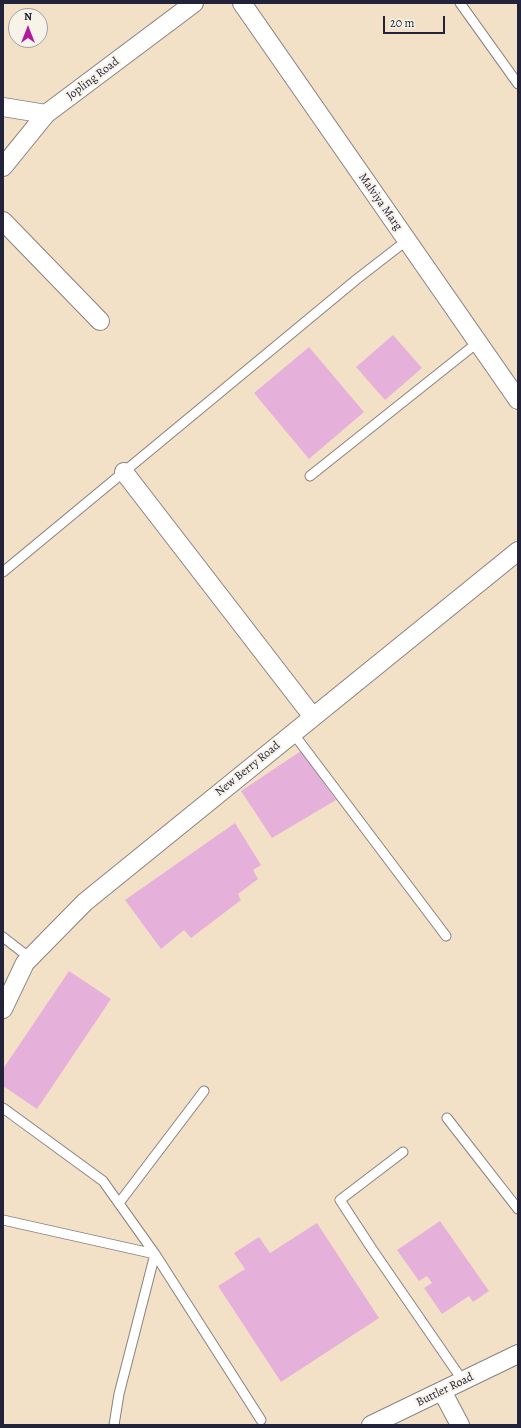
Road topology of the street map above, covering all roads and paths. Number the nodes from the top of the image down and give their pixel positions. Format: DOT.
graph roads {
  1 [pos="194,3"];
  2 [pos="242,3"];
  3 [pos="462,4"];
  4 [pos="518,84"];
  5 [pos="3,107"];
  6 [pos="46,114"];
  7 [pos="3,167"];
  8 [pos="3,221"];
  9 [pos="406,241"];
  10 [pos="100,321"];
  11 [pos="477,343"];
  12 [pos="518,400"];
  13 [pos="124,472"];
  14 [pos="310,476"];
  15 [pos="518,551"];
  16 [pos="3,572"];
  17 [pos="313,717"];
  18 [pos="293,733"];
  19 [pos="446,936"];
  20 [pos="3,937"];
  21 [pos="30,958"];
  22 [pos="3,1009"];
  23 [pos="204,1091"];
  24 [pos="3,1108"];
  25 [pos="447,1118"];
  26 [pos="403,1152"];
  27 [pos="119,1203"];
  28 [pos="518,1209"];
  29 [pos="3,1220"];
  30 [pos="155,1254"];
  31 [pos="518,1354"];
  32 [pos="462,1381"];
  33 [pos="442,1391"];
  34 [pos="261,1420"];
  35 [pos="114,1425"];
  36 [pos="371,1425"];
  37 [pos="460,1425"];
  1 -- 6 [label="street, Jopling Road"];
  2 -- 9 [label="street, Malviya Marg"];
  3 -- 4 [label="lane"];
  5 -- 6 [label="street"];
  6 -- 7 [label="street, Jopling Road"];
  8 -- 10 [label="street"];
  9 -- 11 [label="street, Malviya Marg"];
  9 -- 13 [label="lane"];
  11 -- 12 [label="street, Malviya Marg"];
  11 -- 14 [label="lane"];
  13 -- 16 [label="lane"];
  13 -- 17 [label="street"];
  15 -- 17 [label="street, New Berry Road"];
  17 -- 18 [label="street, New Berry Road"];
  18 -- 19 [label="lane"];
  18 -- 21 [label="street, New Berry Road"];
  20 -- 21 [label="lane"];
  21 -- 22 [label="street, New Berry Road"];
  23 -- 27 [label="lane"];
  24 -- 27 [label="lane"];
  25 -- 28 [label="lane"];
  26 -- 32 [label="lane"];
  27 -- 30 [label="lane"];
  29 -- 30 [label="lane"];
  30 -- 34 [label="lane"];
  30 -- 35 [label="lane"];
  31 -- 32 [label="street, Buttler Road"];
  32 -- 33 [label="street, Buttler Road"];
  33 -- 36 [label="street, Buttler Road"];
  33 -- 37 [label="street"];
}
